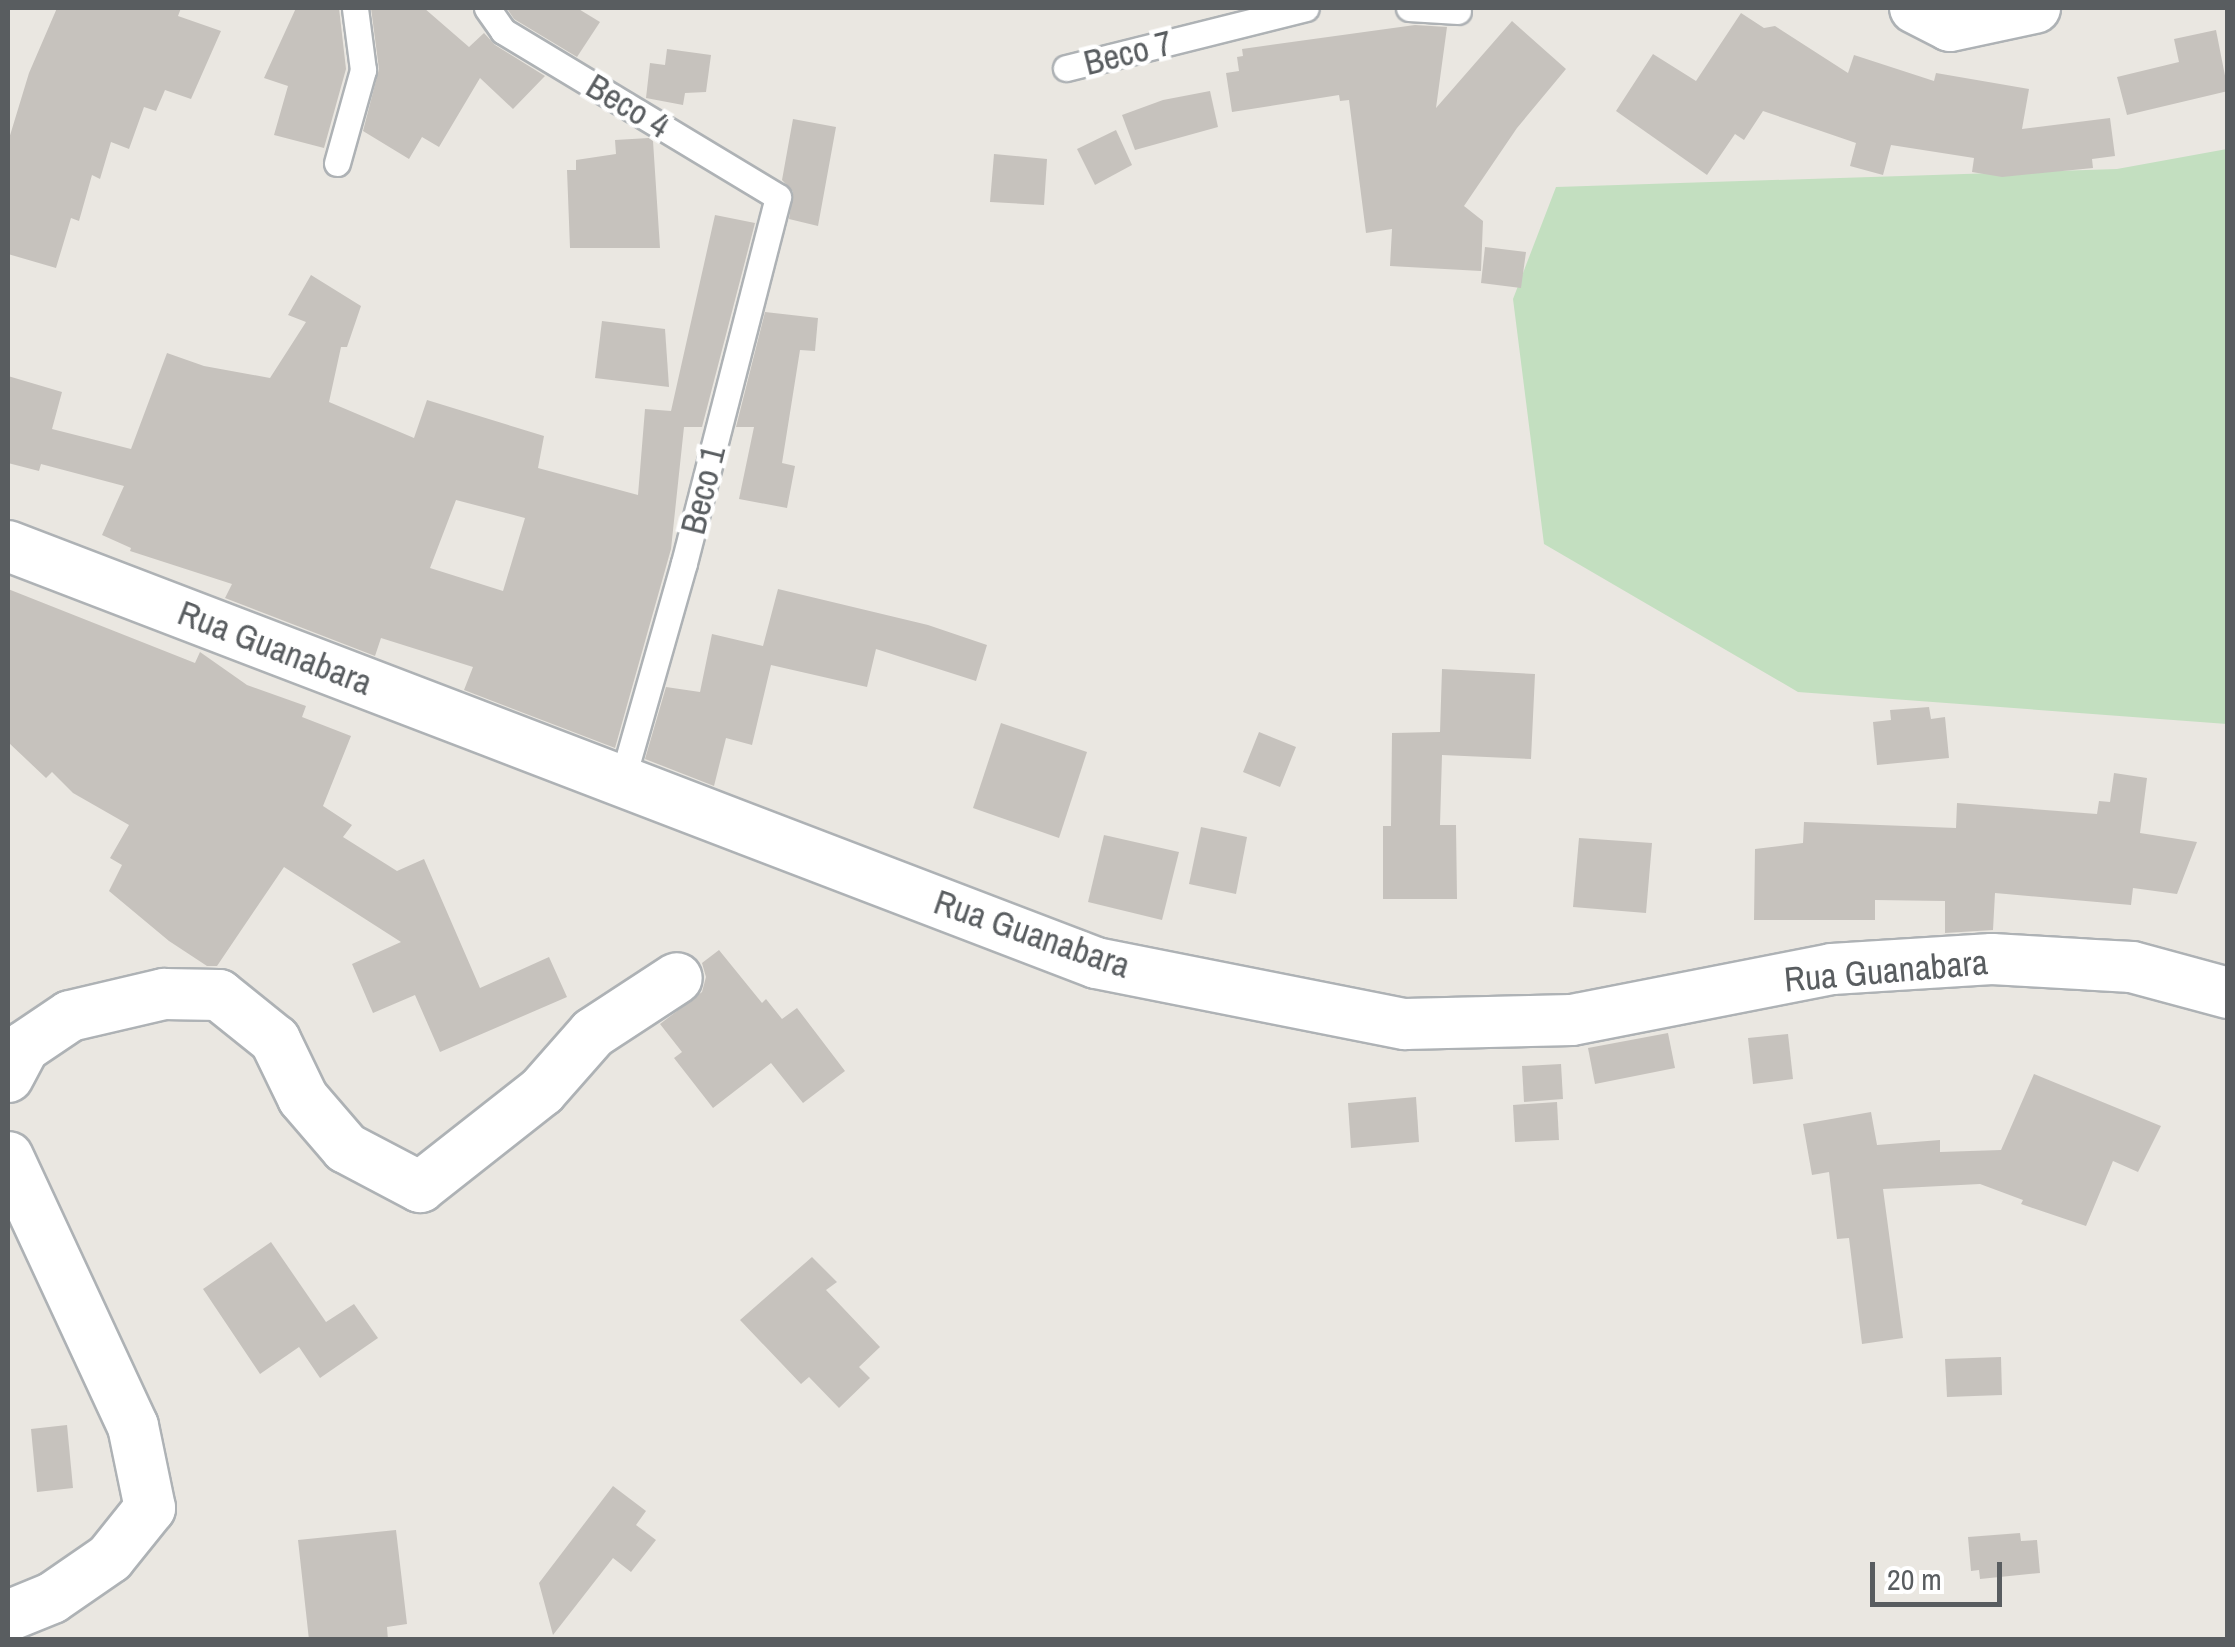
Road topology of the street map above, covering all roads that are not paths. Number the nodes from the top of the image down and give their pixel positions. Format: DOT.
graph roads {
  1 [pos="356,8"];
  2 [pos="487,8"];
  3 [pos="1306,8"];
  4 [pos="1410,8"];
  5 [pos="1915,8"];
  6 [pos="2035,8"];
  7 [pos="1458,11"];
  8 [pos="1066,68"];
  9 [pos="337,163"];
  10 [pos="778,197"];
  11 [pos="8,546"];
  12 [pos="622,781"];
  13 [pos="677,978"];
  14 [pos="2228,993"];
  15 [pos="8,1076"];
  16 [pos="8,1157"];
  17 [pos="8,1616"];
  1 -- 9 [label="lane"];
  2 -- 10 [label="lane, Beco 4"];
  3 -- 8 [label="lane, Beco 7"];
  4 -- 7 [label="lane"];
  5 -- 6 [label="street"];
  10 -- 12 [label="lane, Beco 1"];
  11 -- 12 [label="street, Rua Guanabara"];
  12 -- 14 [label="street, Rua Guanabara"];
  13 -- 15 [label="street"];
  16 -- 17 [label="street"];
}
